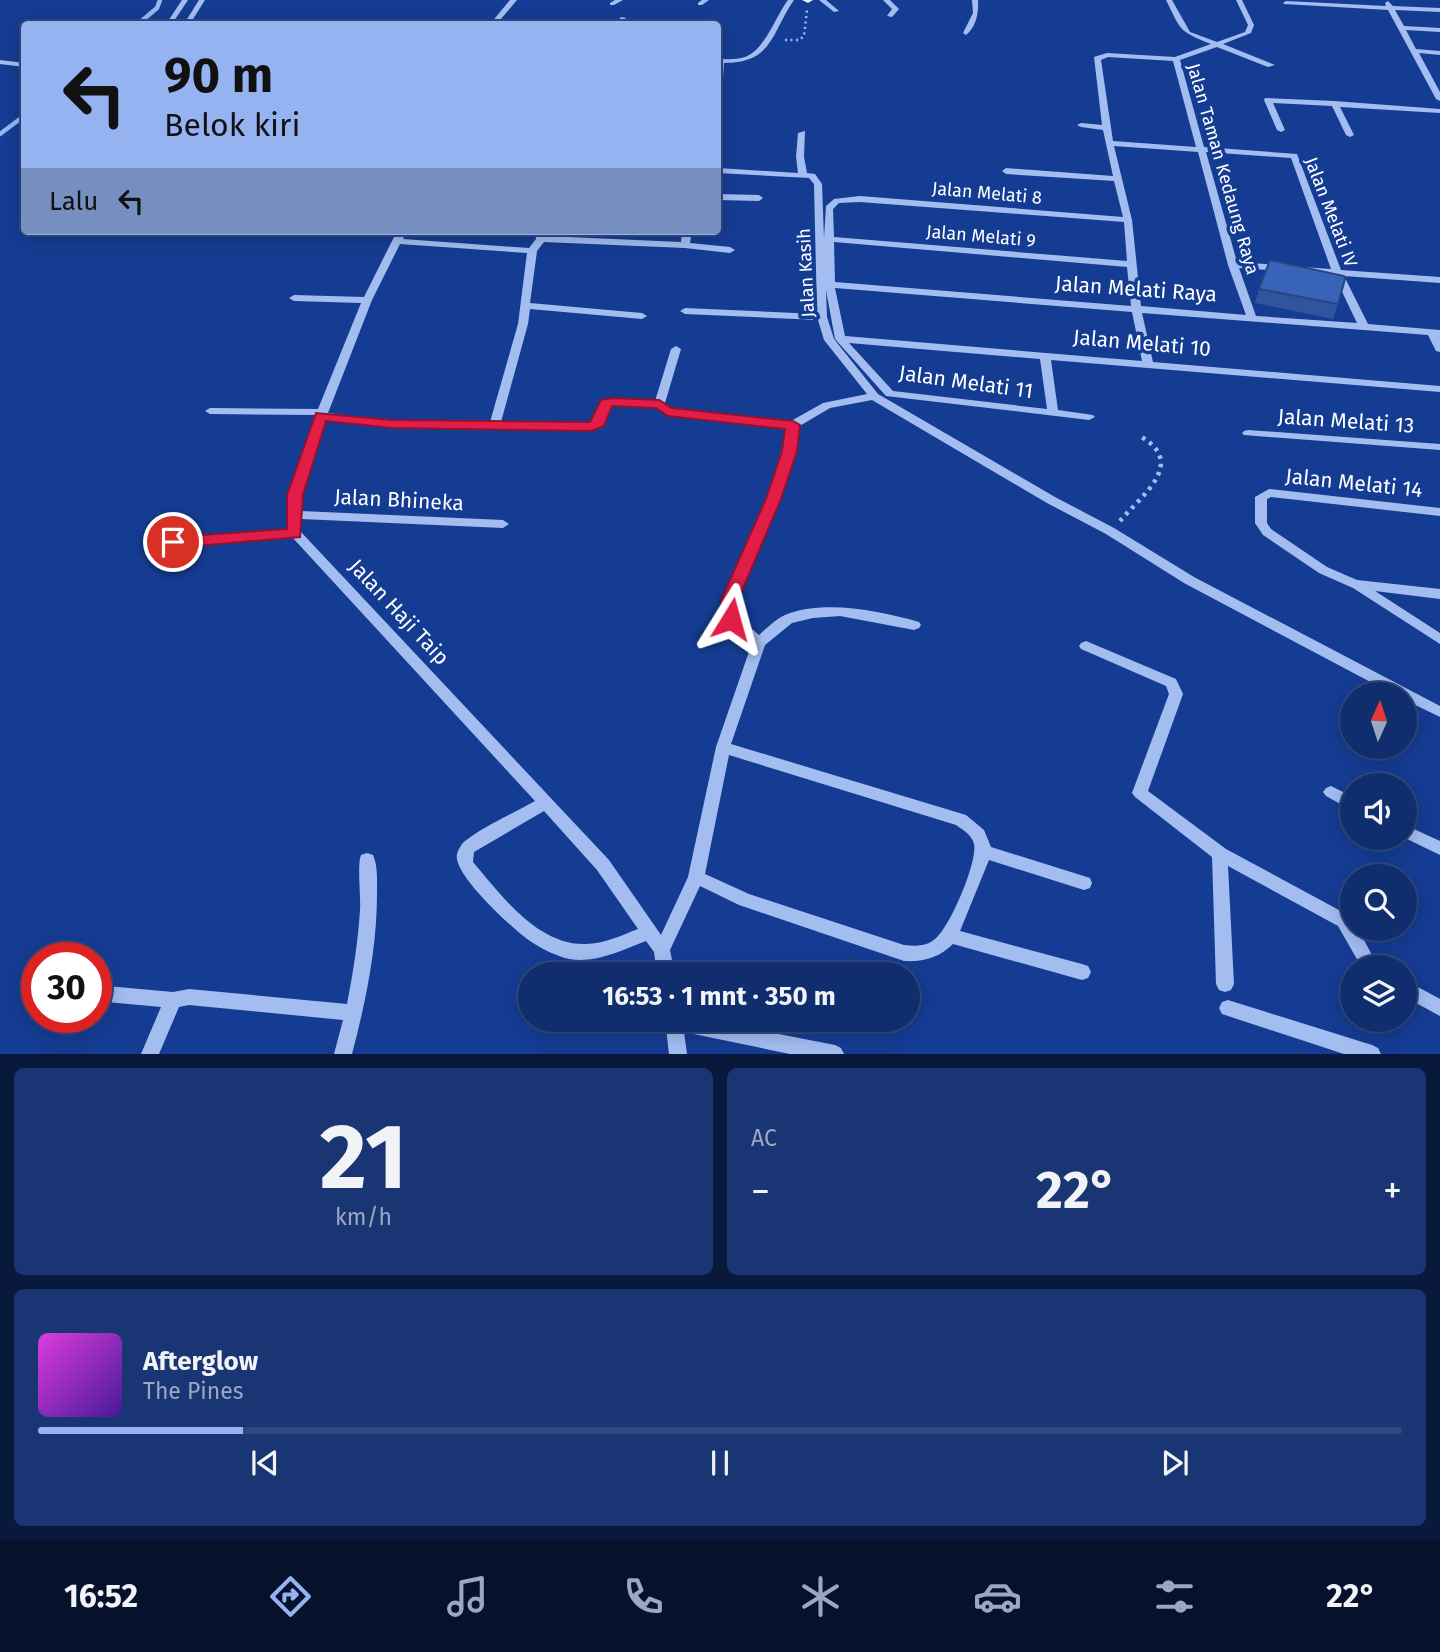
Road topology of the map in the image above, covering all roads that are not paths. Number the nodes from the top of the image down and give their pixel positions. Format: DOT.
graph roads {
  1 [pos="185,0"];
  2 [pos="202,0"];
  3 [pos="514,0"];
  4 [pos="620,0"];
  5 [pos="791,0"];
  6 [pos="822,0"];
  7 [pos="886,0"];
  8 [pos="975,0"];
  9 [pos="1169,0"];
  10 [pos="1239,0"];
  11 [pos="1386,0"];
  12 [pos="1286,3"];
  13 [pos="612,4"];
  14 [pos="1391,8"];
  15 [pos="1440,10"];
  16 [pos="836,11"];
  17 [pos="890,16"];
  18 [pos="171,21"];
  19 [pos="189,21"];
  20 [pos="496,21"];
  21 [pos="1403,28"];
  22 [pos="1440,30"];
  23 [pos="966,33"];
  24 [pos="1217,45"];
  25 [pos="1415,51"];
  26 [pos="1440,53"];
  27 [pos="1176,59"];
  28 [pos="721,61"];
  29 [pos="0,62"];
  30 [pos="21,65"];
  31 [pos="1271,65"];
  32 [pos="1428,79"];
  33 [pos="1440,80"];
  34 [pos="1440,99"];
  35 [pos="1334,103"];
  36 [pos="1440,111"];
  37 [pos="1081,125"];
  38 [pos="1107,128"];
  39 [pos="1281,130"];
  40 [pos="802,133"];
  41 [pos="1350,135"];
  42 [pos="1109,143"];
  43 [pos="1199,148"];
  44 [pos="721,170"];
  45 [pos="1006,171"];
  46 [pos="808,176"];
  47 [pos="1118,179"];
  48 [pos="721,197"];
  49 [pos="759,198"];
  50 [pos="1128,220"];
  51 [pos="541,235"];
  52 [pos="639,235"];
  53 [pos="686,235"];
  54 [pos="399,236"];
  55 [pos="828,239"];
  56 [pos="637,243"];
  57 [pos="685,245"];
  58 [pos="730,250"];
  59 [pos="532,251"];
  60 [pos="1131,264"];
  61 [pos="1233,265"];
  62 [pos="1337,272"];
  63 [pos="1440,280"];
  64 [pos="830,285"];
  65 [pos="294,298"];
  66 [pos="368,300"];
  67 [pos="526,306"];
  68 [pos="1136,309"];
  69 [pos="685,311"];
  70 [pos="642,316"];
  71 [pos="1251,316"];
  72 [pos="822,317"];
  73 [pos="1364,327"];
  74 [pos="1436,333"];
  75 [pos="840,339"];
  76 [pos="676,349"];
  77 [pos="1440,349"];
  78 [pos="1045,355"];
  79 [pos="1148,363"];
  80 [pos="1440,389"];
  81 [pos="874,396"];
  82 [pos="659,404"];
  83 [pos="210,411"];
  84 [pos="322,414"];
  85 [pos="1053,414"];
  86 [pos="1089,417"];
  87 [pos="495,425"];
  88 [pos="793,425"];
  89 [pos="1248,433"];
  90 [pos="1440,447"];
  91 [pos="1440,512"];
  92 [pos="293,515"];
  93 [pos="503,524"];
  94 [pos="295,533"];
  95 [pos="173,542"];
  96 [pos="1355,584"];
  97 [pos="1440,594"];
  98 [pos="914,625"];
  99 [pos="1440,639"];
  100 [pos="759,642"];
  101 [pos="1086,646"];
  102 [pos="1440,712"];
  103 [pos="723,747"];
  104 [pos="1331,792"];
  105 [pos="1340,797"];
  106 [pos="545,803"];
  107 [pos="1417,837"];
  108 [pos="1440,848"];
  109 [pos="984,852"];
  110 [pos="1220,855"];
  111 [pos="367,860"];
  112 [pos="696,877"];
  113 [pos="1084,883"];
  114 [pos="650,932"];
  115 [pos="950,936"];
  116 [pos="662,950"];
  117 [pos="1364,955"];
  118 [pos="664,962"];
  119 [pos="1082,972"];
  120 [pos="1225,984"];
  121 [pos="112,994"];
  122 [pos="1417,995"];
  123 [pos="173,1000"];
  124 [pos="1228,1008"];
  125 [pos="1440,1008"];
  126 [pos="355,1013"];
  127 [pos="675,1032"];
  128 [pos="728,1032"];
  129 [pos="150,1054"];
  130 [pos="344,1054"];
  131 [pos="678,1054"];
  132 [pos="835,1054"];
  133 [pos="1372,1054"];
  1 -- 18 [label="street"];
  2 -- 19 [label="street"];
  3 -- 20 [label="street"];
  4 -- 13 [label="street"];
  5 -- 28 [label="street"];
  6 -- 16 [label="street"];
  7 -- 17 [label="street"];
  8 -- 23 [label="street"];
  9 -- 24 [label="street"];
  10 -- 24 [label="street, Jalan Taman Kedaung Raya"];
  11 -- 14 [label="street"];
  12 -- 14 [label="street"];
  14 -- 15 [label="street"];
  14 -- 21 [label="street"];
  21 -- 22 [label="street"];
  21 -- 25 [label="street"];
  24 -- 27 [label="street, Jalan Taman Kedaung Raya"];
  24 -- 31 [label="street"];
  25 -- 26 [label="street"];
  25 -- 32 [label="street"];
  27 -- 38 [label="street"];
  27 -- 43 [label="street, Jalan Taman Kedaung Raya"];
  29 -- 30 [label="street"];
  32 -- 33 [label="street"];
  32 -- 34 [label="street"];
  35 -- 36 [label="street"];
  35 -- 39 [label="street"];
  35 -- 41 [label="street"];
  37 -- 38 [label="street"];
  38 -- 42 [label="street"];
  40 -- 46 [label="street, Jalan Kasih"];
  42 -- 43 [label="street"];
  42 -- 47 [label="street"];
  43 -- 61 [label="street, Jalan Taman Kedaung Raya"];
  43 -- 62 [label="street, Jalan Melati IV"];
  44 -- 46 [label="street"];
  45 -- 47 [label="street"];
  46 -- 72 [label="street, Jalan Kasih"];
  47 -- 50 [label="street"];
  48 -- 49 [label="street"];
  50 -- 55 [label="street, Jalan Melati 8"];
  50 -- 60 [label="street"];
  51 -- 56 [label="street"];
  51 -- 59 [label="street"];
  52 -- 56 [label="street"];
  53 -- 57 [label="street"];
  54 -- 59 [label="street"];
  54 -- 66 [label="street"];
  55 -- 60 [label="street, Jalan Melati 9"];
  55 -- 64 [label="street"];
  56 -- 57 [label="street"];
  57 -- 58 [label="street"];
  59 -- 67 [label="street"];
  60 -- 68 [label="street"];
  61 -- 62 [label="street"];
  61 -- 71 [label="street, Jalan Taman Kedaung Raya"];
  62 -- 63 [label="street"];
  62 -- 73 [label="street, Jalan Melati IV"];
  64 -- 68 [label="street, Jalan Melati Raya"];
  64 -- 75 [label="street"];
  65 -- 66 [label="street"];
  66 -- 84 [label="street"];
  67 -- 70 [label="street"];
  67 -- 87 [label="street"];
  68 -- 71 [label="street, Jalan Melati Raya"];
  68 -- 79 [label="street"];
  69 -- 72 [label="street"];
  71 -- 73 [label="street, Jalan Melati Raya"];
  72 -- 81 [label="street, Jalan Kasih"];
  73 -- 74 [label="street, Jalan Melati Raya"];
  74 -- 77 [label="street"];
  75 -- 78 [label="street, Jalan Melati 10"];
  75 -- 85 [label="street, Jalan Melati 11"];
  76 -- 82 [label="street"];
  78 -- 79 [label="street, Jalan Melati 10"];
  78 -- 85 [label="street"];
  79 -- 80 [label="street, Jalan Melati 10"];
  81 -- 88 [label="street"];
  81 -- 102 [label="street"];
  82 -- 87 [label="street"];
  82 -- 88 [label="street"];
  83 -- 84 [label="street"];
  84 -- 87 [label="street"];
  84 -- 92 [label="street"];
  85 -- 86 [label="street, Jalan Melati 11"];
  88 -- 100 [label="street"];
  89 -- 90 [label="street, Jalan Melati 13"];
  91 -- 96 [label="street, Jalan Melati 14"];
  92 -- 93 [label="street, Jalan Bhineka"];
  92 -- 94 [label="street"];
  94 -- 95 [label="street"];
  94 -- 106 [label="street, Jalan Haji Taip"];
  96 -- 97 [label="street"];
  96 -- 99 [label="street"];
  98 -- 100 [label="street"];
  100 -- 103 [label="street"];
  101 -- 110 [label="street"];
  103 -- 109 [label="street"];
  103 -- 112 [label="street"];
  104 -- 105 [label="street"];
  106 -- 114 [label="street, Jalan Haji Taip"];
  106 -- 114 [label="street"];
  107 -- 108 [label="street"];
  109 -- 113 [label="street"];
  109 -- 115 [label="street"];
  110 -- 117 [label="street"];
  110 -- 120 [label="street"];
  111 -- 126 [label="street"];
  112 -- 115 [label="street"];
  112 -- 116 [label="street"];
  114 -- 116 [label="street, Jalan Haji Taip"];
  115 -- 119 [label="street"];
  116 -- 118 [label="street, Jalan Haji Taip"];
  121 -- 123 [label="street"];
  122 -- 125 [label="street"];
  123 -- 126 [label="street"];
  123 -- 129 [label="street"];
  124 -- 133 [label="street"];
  126 -- 130 [label="street"];
  127 -- 131 [label="street"];
  128 -- 132 [label="street"];
}
